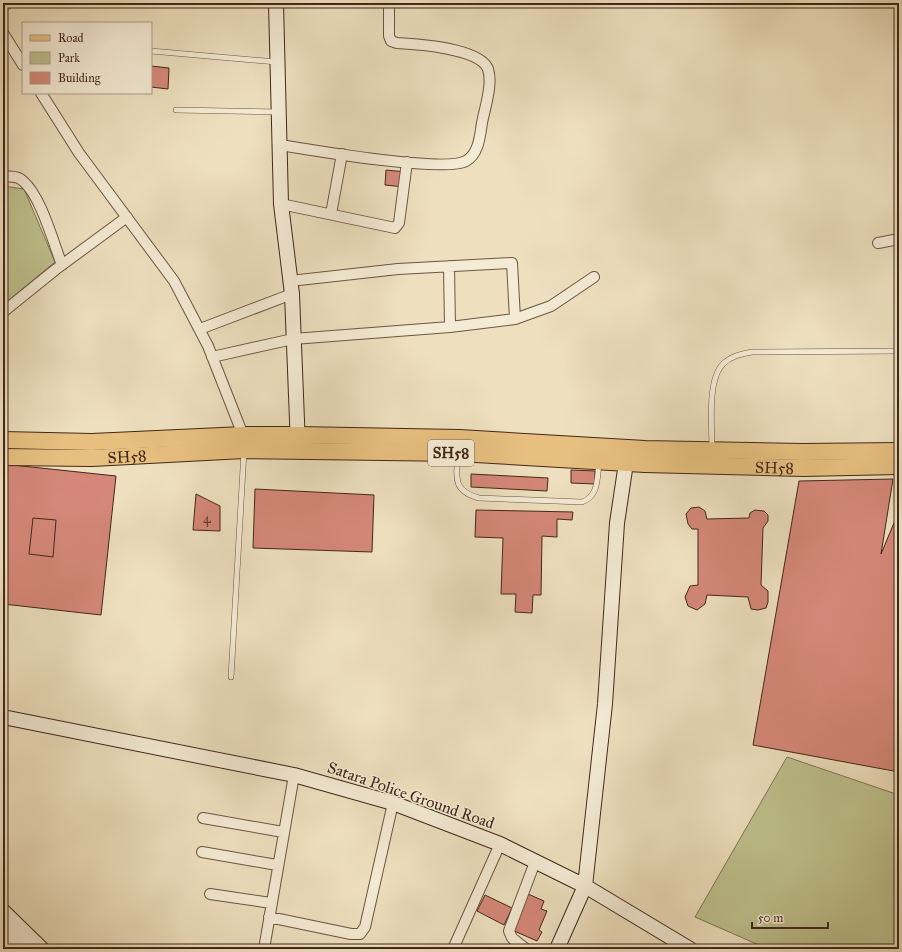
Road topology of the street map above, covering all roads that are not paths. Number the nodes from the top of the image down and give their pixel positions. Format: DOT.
graph roads {
  1 [pos="14,3"];
  2 [pos="276,3"];
  3 [pos="389,3"];
  4 [pos="3,9"];
  5 [pos="3,33"];
  6 [pos="152,51"];
  7 [pos="278,62"];
  8 [pos="22,63"];
  9 [pos="42,94"];
  10 [pos="176,110"];
  11 [pos="278,112"];
  12 [pos="280,145"];
  13 [pos="342,154"];
  14 [pos="408,162"];
  15 [pos="3,177"];
  16 [pos="281,204"];
  17 [pos="330,214"];
  18 [pos="127,218"];
  19 [pos="899,239"];
  20 [pos="878,243"];
  21 [pos="62,265"];
  22 [pos="448,266"];
  23 [pos="594,277"];
  24 [pos="291,287"];
  25 [pos="3,312"];
  26 [pos="515,319"];
  27 [pos="450,327"];
  28 [pos="200,329"];
  29 [pos="292,339"];
  30 [pos="899,351"];
  31 [pos="212,357"];
  32 [pos="298,435"];
  33 [pos="3,440"];
  34 [pos="45,441"];
  35 [pos="243,443"];
  36 [pos="459,446"];
  37 [pos="712,450"];
  38 [pos="298,451"];
  39 [pos="899,451"];
  40 [pos="600,454"];
  41 [pos="3,457"];
  42 [pos="45,458"];
  43 [pos="873,459"];
  44 [pos="626,463"];
  45 [pos="899,466"];
  46 [pos="231,677"];
  47 [pos="3,717"];
  48 [pos="294,775"];
  49 [pos="393,803"];
  50 [pos="203,818"];
  51 [pos="283,832"];
  52 [pos="500,844"];
  53 [pos="202,852"];
  54 [pos="535,862"];
  55 [pos="277,865"];
  56 [pos="585,886"];
  57 [pos="210,894"];
  58 [pos="271,903"];
  59 [pos="3,911"];
  60 [pos="269,917"];
  61 [pos="3,930"];
  62 [pos="23,949"];
  63 [pos="42,949"];
  64 [pos="264,949"];
  65 [pos="453,949"];
  66 [pos="526,949"];
  67 [pos="557,949"];
  68 [pos="690,949"];
  1 -- 4 [label="lane"];
  2 -- 7 [label="main road"];
  3 -- 14 [label="street"];
  5 -- 8 [label="street"];
  6 -- 7 [label="lane"];
  7 -- 11 [label="main road"];
  9 -- 18 [label="street"];
  10 -- 11 [label="lane"];
  11 -- 12 [label="main road"];
  12 -- 13 [label="street"];
  12 -- 16 [label="main road"];
  13 -- 14 [label="street"];
  13 -- 17 [label="street"];
  14 -- 17 [label="street"];
  15 -- 21 [label="street"];
  16 -- 17 [label="street"];
  16 -- 24 [label="main road"];
  18 -- 21 [label="street"];
  18 -- 28 [label="street"];
  19 -- 20 [label="street"];
  21 -- 25 [label="street"];
  22 -- 24 [label="street"];
  22 -- 26 [label="street"];
  22 -- 27 [label="street"];
  23 -- 26 [label="street"];
  24 -- 28 [label="street"];
  24 -- 29 [label="main road"];
  26 -- 27 [label="street"];
  27 -- 29 [label="street"];
  28 -- 31 [label="street"];
  29 -- 31 [label="street"];
  29 -- 32 [label="main road"];
  30 -- 37 [label="lane"];
  31 -- 35 [label="street"];
  32 -- 35 [label="main road, SH58 / SH58"];
  32 -- 36 [label="main road, SH58 / SH58"];
  32 -- 38 [label="main road"];
  33 -- 34 [label="main road, SH58 / SH58"];
  34 -- 35 [label="main road, SH58 / SH58"];
  34 -- 42 [label="main road"];
  35 -- 38 [label="main road, SH58 / SH58"];
  35 -- 42 [label="main road, SH58 / SH58"];
  35 -- 46 [label="lane"];
  36 -- 38 [label="main road, SH58 / SH58"];
  36 -- 40 [label="main road, SH58 / SH58"];
  36 -- 40 [label="lane"];
  37 -- 40 [label="main road, SH58 / SH58"];
  37 -- 43 [label="main road, SH58 / SH58"];
  39 -- 43 [label="main road, SH58 / SH58"];
  40 -- 44 [label="main road, SH58 / SH58"];
  41 -- 42 [label="main road, SH58 / SH58"];
  43 -- 44 [label="main road, SH58 / SH58"];
  43 -- 45 [label="main road, SH58 / SH58"];
  44 -- 56 [label="main road"];
  47 -- 48 [label="main road, Satara Police Ground Road"];
  48 -- 49 [label="main road, Satara Police Ground Road"];
  48 -- 51 [label="street"];
  49 -- 52 [label="main road, Satara Police Ground Road"];
  49 -- 60 [label="street"];
  50 -- 51 [label="street"];
  51 -- 55 [label="street"];
  52 -- 54 [label="main road, Satara Police Ground Road"];
  52 -- 65 [label="street"];
  53 -- 55 [label="street"];
  54 -- 56 [label="main road, Satara Police Ground Road"];
  54 -- 66 [label="street"];
  55 -- 58 [label="street"];
  56 -- 67 [label="main road"];
  56 -- 68 [label="main road, Satara Police Ground Road"];
  57 -- 58 [label="street"];
  58 -- 60 [label="street"];
  59 -- 63 [label="main road"];
  60 -- 64 [label="street"];
  61 -- 62 [label="main road"];
}
